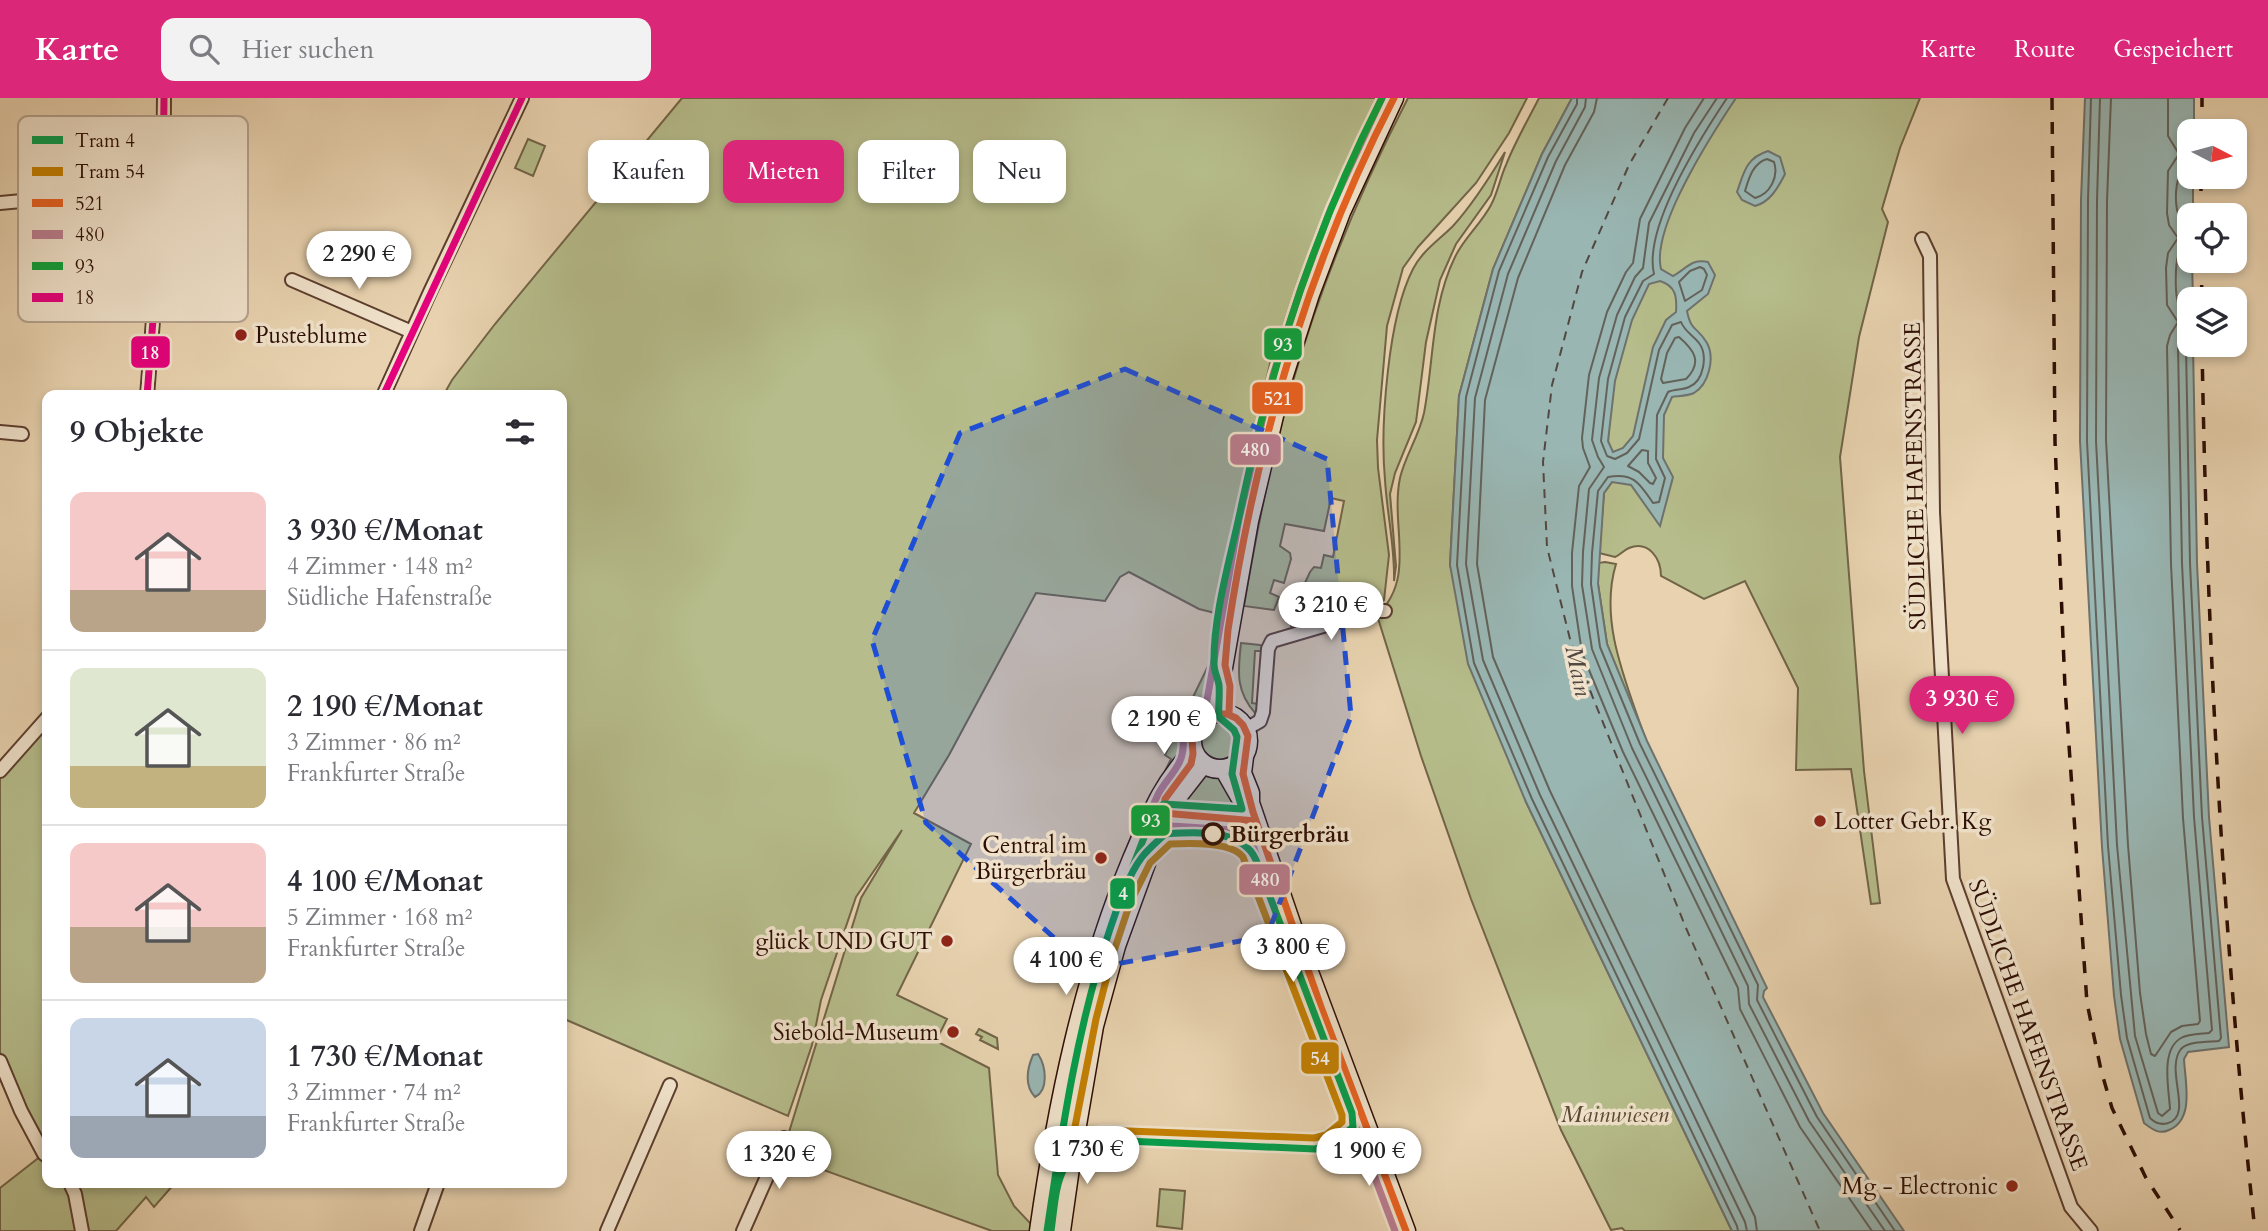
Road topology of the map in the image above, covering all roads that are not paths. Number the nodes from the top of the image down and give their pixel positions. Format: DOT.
graph roads {
  1 [pos="164,98"];
  2 [pos="522,98"];
  3 [pos="1394,98"];
  4 [pos="164,116"];
  5 [pos="18,201"];
  6 [pos="0,203"];
  7 [pos="1922,239"];
  8 [pos="292,280"];
  9 [pos="153,322"];
  10 [pos="412,332"];
  11 [pos="147,390"];
  12 [pos="386,390"];
  13 [pos="0,432"];
  14 [pos="22,434"];
  15 [pos="1385,611"];
  16 [pos="1222,714"];
  17 [pos="42,724"];
  18 [pos="1251,726"];
  19 [pos="1244,757"];
  20 [pos="1199,759"];
  21 [pos="1224,769"];
  22 [pos="0,771"];
  23 [pos="1250,803"];
  24 [pos="0,1061"];
  25 [pos="1075,1077"];
  26 [pos="670,1085"];
  27 [pos="784,1138"];
  28 [pos="42,1148"];
  29 [pos="72,1188"];
  30 [pos="436,1188"];
  31 [pos="82,1231"];
  32 [pos="421,1231"];
  33 [pos="607,1231"];
  34 [pos="743,1231"];
  35 [pos="1039,1231"];
  36 [pos="1061,1231"];
  37 [pos="1406,1231"];
  38 [pos="2091,1231"];
  1 -- 4 [label="street"];
  2 -- 10 [label="street"];
  3 -- 16 [label="main road"];
  5 -- 6 [label="street"];
  7 -- 38 [label="street, SÜDLICHE HAFENSTRASSE"];
  8 -- 10 [label="street"];
  9 -- 11 [label="street"];
  10 -- 12 [label="street"];
  13 -- 14 [label="street"];
  15 -- 18 [label="street"];
  16 -- 18 [label="main road"];
  16 -- 20 [label="main road"];
  17 -- 22 [label="street"];
  18 -- 19 [label="main road"];
  19 -- 21 [label="main road"];
  19 -- 23 [label="main road"];
  20 -- 21 [label="main road"];
  20 -- 25 [label="main road"];
  21 -- 23 [label="main road"];
  23 -- 37 [label="main road"];
  24 -- 28 [label="street"];
  25 -- 35 [label="main road"];
  25 -- 36 [label="main road"];
  26 -- 33 [label="street"];
  27 -- 34 [label="street"];
  29 -- 31 [label="street"];
  30 -- 32 [label="street"];
}
